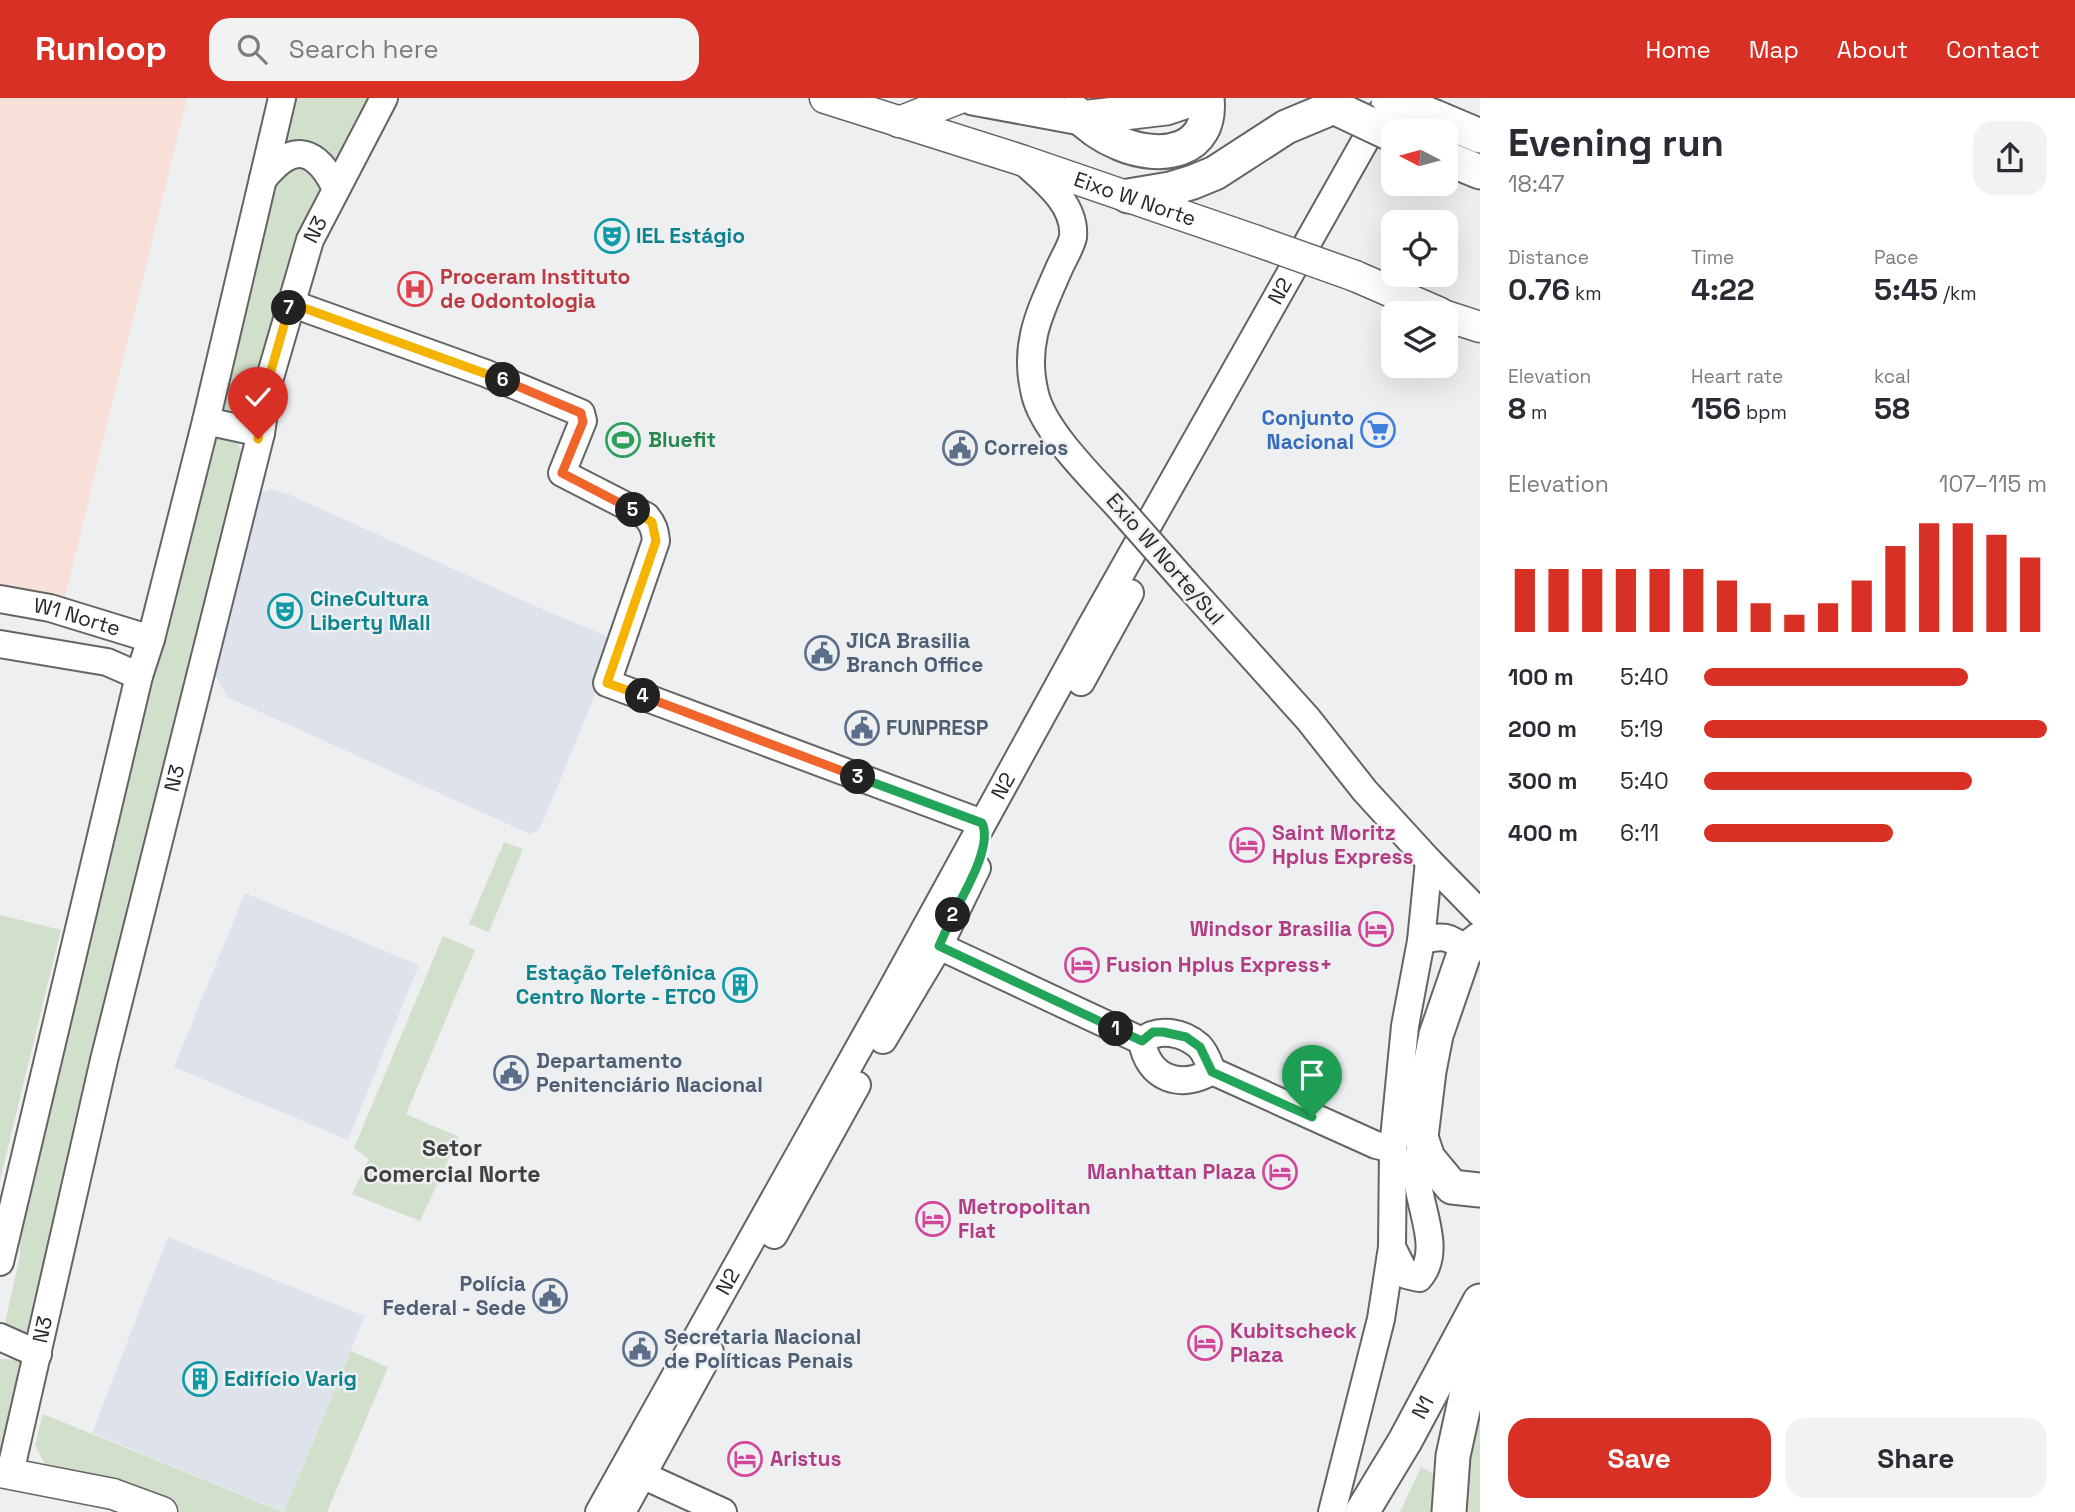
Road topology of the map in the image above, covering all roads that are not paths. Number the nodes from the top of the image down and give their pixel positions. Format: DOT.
graph roads {
  1 [pos="282,98"];
  2 [pos="384,98"];
  3 [pos="960,98"];
  4 [pos="973,98"];
  5 [pos="1196,98"];
  6 [pos="1207,98"];
  7 [pos="1389,98"];
  8 [pos="1404,98"];
  9 [pos="836,100"];
  10 [pos="1328,105"];
  11 [pos="1073,108"];
  12 [pos="900,122"];
  13 [pos="1381,129"];
  14 [pos="1477,135"];
  15 [pos="1021,160"];
  16 [pos="1458,163"];
  17 [pos="1480,172"];
  18 [pos="263,179"];
  19 [pos="336,189"];
  20 [pos="1128,196"];
  21 [pos="1412,301"];
  22 [pos="290,303"];
  23 [pos="1458,320"];
  24 [pos="1480,327"];
  25 [pos="206,421"];
  26 [pos="261,433"];
  27 [pos="0,599"];
  28 [pos="111,627"];
  29 [pos="151,639"];
  30 [pos="0,644"];
  31 [pos="1086,654"];
  32 [pos="107,662"];
  33 [pos="139,676"];
  34 [pos="1024,784"];
  35 [pos="982,823"];
  36 [pos="1429,861"];
  37 [pos="972,875"];
  38 [pos="947,886"];
  39 [pos="1480,913"];
  40 [pos="1421,941"];
  41 [pos="1472,945"];
  42 [pos="939,946"];
  43 [pos="889,994"];
  44 [pos="1142,1041"];
  45 [pos="1212,1072"];
  46 [pos="861,1077"];
  47 [pos="1407,1143"];
  48 [pos="802,1147"];
  49 [pos="1480,1190"];
  50 [pos="768,1246"];
  51 [pos="1392,1247"];
  52 [pos="0,1262"];
  53 [pos="1480,1301"];
  54 [pos="1480,1332"];
  55 [pos="0,1337"];
  56 [pos="38,1354"];
  57 [pos="634,1471"];
  58 [pos="5,1472"];
  59 [pos="111,1503"];
  60 [pos="609,1510"];
  61 [pos="162,1512"];
  62 [pos="723,1512"];
  63 [pos="1332,1512"];
  64 [pos="1362,1512"];
  65 [pos="1449,1512"];
  1 -- 18 [label="main road"];
  2 -- 19 [label="main road, N3"];
  3 -- 12 [label="main road"];
  4 -- 11 [label="highway"];
  5 -- 11 [label="highway"];
  6 -- 11 [label="highway"];
  7 -- 14 [label="highway, bridge"];
  7 -- 31 [label="main road, N2"];
  8 -- 31 [label="main road, N2"];
  9 -- 12 [label="main road, Eixo W Norte"];
  10 -- 13 [label="highway, bridge"];
  10 -- 20 [label="highway"];
  12 -- 15 [label="main road, Eixo W Norte"];
  15 -- 20 [label="main road, Eixo W Norte"];
  15 -- 36 [label="main road, Exio W Norte/Sul, bridge"];
  16 -- 17 [label="highway"];
  18 -- 19 [label="main road"];
  18 -- 25 [label="main road"];
  19 -- 22 [label="main road, N3"];
  20 -- 21 [label="main road, Eixo W Norte, bridge"];
  22 -- 26 [label="main road, N3"];
  22 -- 35 [label="main road"];
  23 -- 24 [label="main road"];
  25 -- 26 [label="main road"];
  25 -- 29 [label="main road"];
  26 -- 56 [label="main road, N3"];
  27 -- 28 [label="main road, W1 Norte"];
  28 -- 29 [label="main road, W1 Norte"];
  28 -- 32 [label="main road"];
  29 -- 33 [label="main road"];
  30 -- 32 [label="main road, W1 Norte"];
  31 -- 34 [label="main road, N2"];
  31 -- 35 [label="main road, N2"];
  32 -- 33 [label="main road, W1 Norte"];
  33 -- 52 [label="main road"];
  34 -- 35 [label="main road"];
  34 -- 37 [label="main road, N2"];
  35 -- 37 [label="main road"];
  35 -- 38 [label="main road, N2"];
  36 -- 39 [label="main road, Exio W Norte/Sul"];
  36 -- 40 [label="main road"];
  37 -- 42 [label="main road, N2"];
  38 -- 42 [label="main road"];
  38 -- 43 [label="main road, N2"];
  40 -- 41 [label="main road"];
  40 -- 47 [label="main road"];
  41 -- 47 [label="highway"];
  42 -- 43 [label="main road"];
  42 -- 44 [label="main road"];
  42 -- 46 [label="main road, N2"];
  43 -- 48 [label="main road, N2"];
  44 -- 45 [label="main road"];
  44 -- 45 [label="main road"];
  45 -- 47 [label="main road"];
  46 -- 48 [label="main road"];
  46 -- 50 [label="main road, N2"];
  47 -- 49 [label="highway"];
  47 -- 51 [label="main road"];
  47 -- 51 [label="main road"];
  48 -- 50 [label="main road"];
  48 -- 57 [label="main road, N2"];
  50 -- 57 [label="main road, N2"];
  51 -- 63 [label="main road"];
  53 -- 64 [label="highway, N1"];
  54 -- 65 [label="highway"];
  55 -- 56 [label="main road"];
  56 -- 58 [label="main road, N3"];
  57 -- 60 [label="main road, N2"];
  57 -- 62 [label="main road"];
  58 -- 59 [label="main road"];
  59 -- 61 [label="main road"];
}
